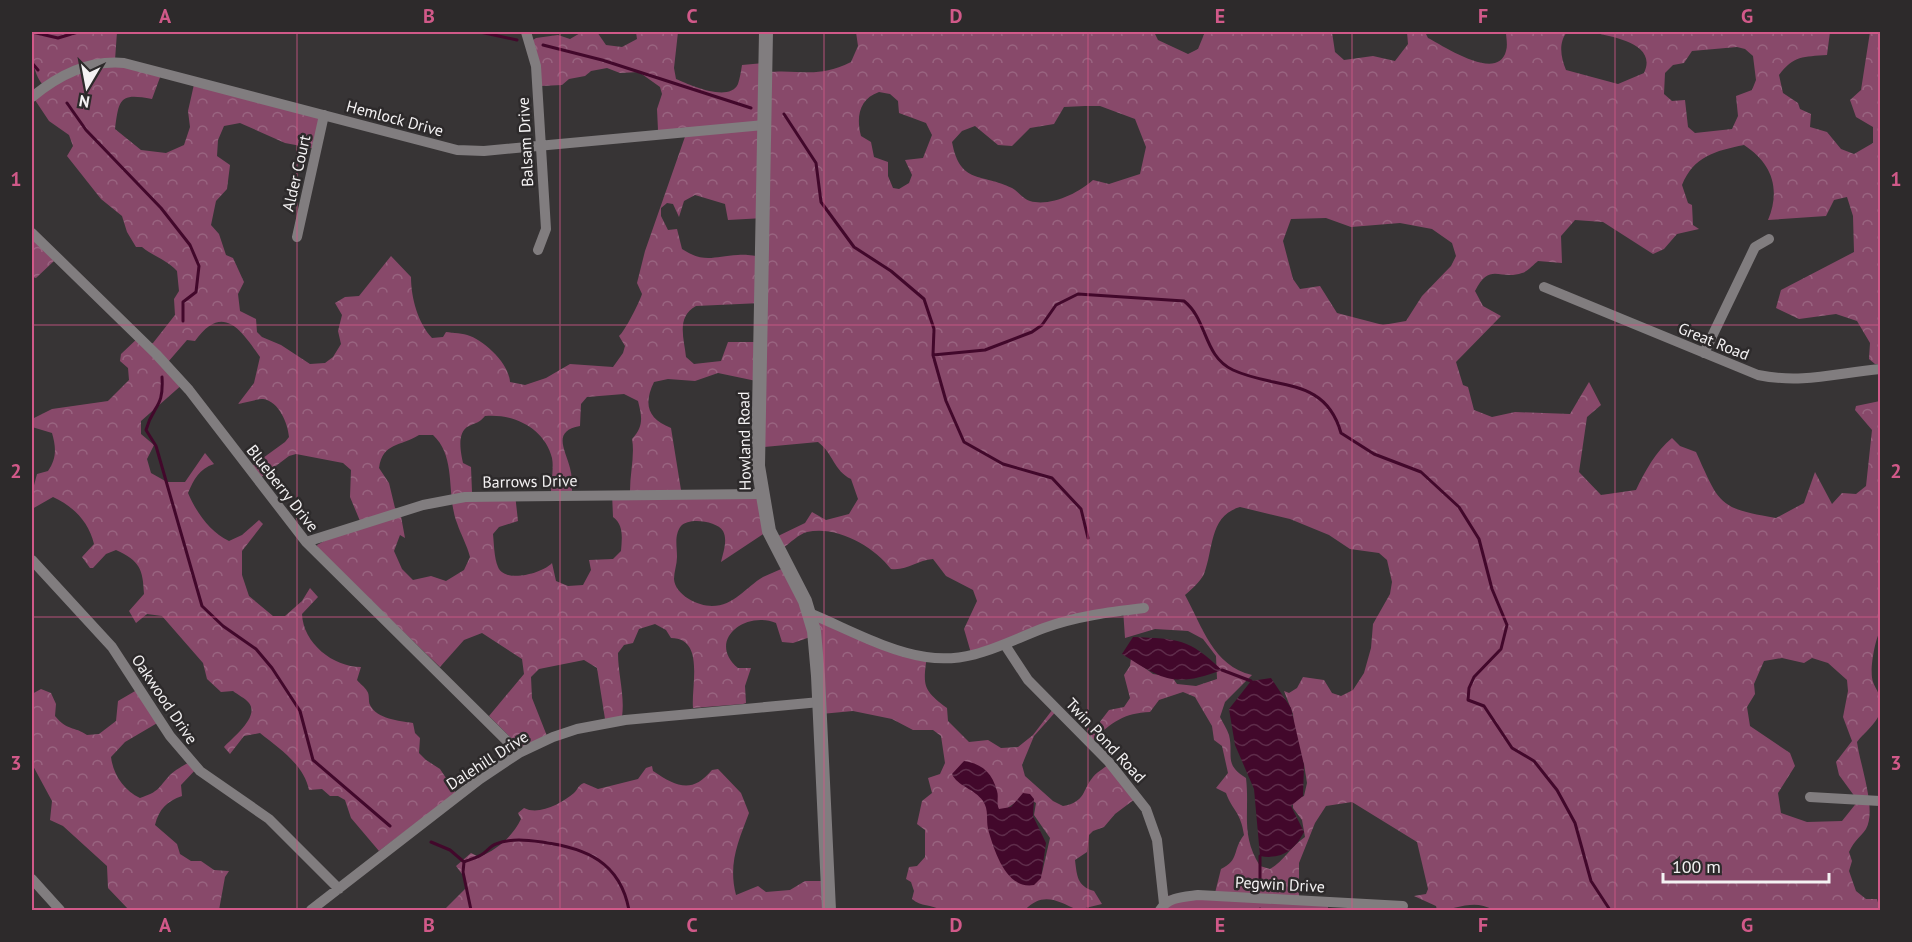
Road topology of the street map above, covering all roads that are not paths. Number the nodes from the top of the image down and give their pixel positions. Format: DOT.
graph roads {
  1 [pos="526,32"];
  2 [pos="766,32"];
  3 [pos="32,98"];
  4 [pos="324,116"];
  5 [pos="765,125"];
  6 [pos="541,146"];
  7 [pos="32,234"];
  8 [pos="297,237"];
  9 [pos="1769,239"];
  10 [pos="538,250"];
  11 [pos="1544,287"];
  12 [pos="1704,353"];
  13 [pos="1881,369"];
  14 [pos="761,494"];
  15 [pos="306,542"];
  16 [pos="32,560"];
  17 [pos="1144,608"];
  18 [pos="809,613"];
  19 [pos="1005,645"];
  20 [pos="819,702"];
  21 [pos="519,753"];
  22 [pos="1810,797"];
  23 [pos="1881,801"];
  24 [pos="32,879"];
  25 [pos="339,889"];
  26 [pos="1403,906"];
  27 [pos="1162,907"];
  28 [pos="60,910"];
  29 [pos="311,910"];
  30 [pos="829,910"];
  1 -- 6 [label="street, Balsam Drive"];
  2 -- 5 [label="street, Howland Road"];
  3 -- 4 [label="street, Hemlock Drive"];
  4 -- 6 [label="street, Hemlock Drive"];
  4 -- 8 [label="street, Alder Court"];
  5 -- 6 [label="street, Hemlock Drive"];
  5 -- 14 [label="street, Howland Road"];
  6 -- 10 [label="street, Balsam Drive"];
  7 -- 15 [label="street, Blueberry Drive"];
  9 -- 12 [label="street"];
  11 -- 12 [label="street, Great Road"];
  12 -- 13 [label="street, Great Road"];
  14 -- 15 [label="street, Barrows Drive"];
  14 -- 18 [label="street, Howland Road"];
  15 -- 21 [label="street, Blueberry Drive"];
  16 -- 25 [label="street, Oakwood Drive"];
  17 -- 19 [label="street"];
  18 -- 19 [label="street"];
  18 -- 20 [label="street, Howland Road"];
  19 -- 27 [label="street, Twin Pond Road"];
  20 -- 21 [label="street, Dalehill Drive"];
  20 -- 30 [label="street, Howland Road"];
  21 -- 25 [label="street, Dalehill Drive"];
  22 -- 23 [label="street"];
  24 -- 28 [label="street"];
  25 -- 29 [label="street, Dalehill Drive"];
  26 -- 27 [label="street, Pegwin Drive"];
}
